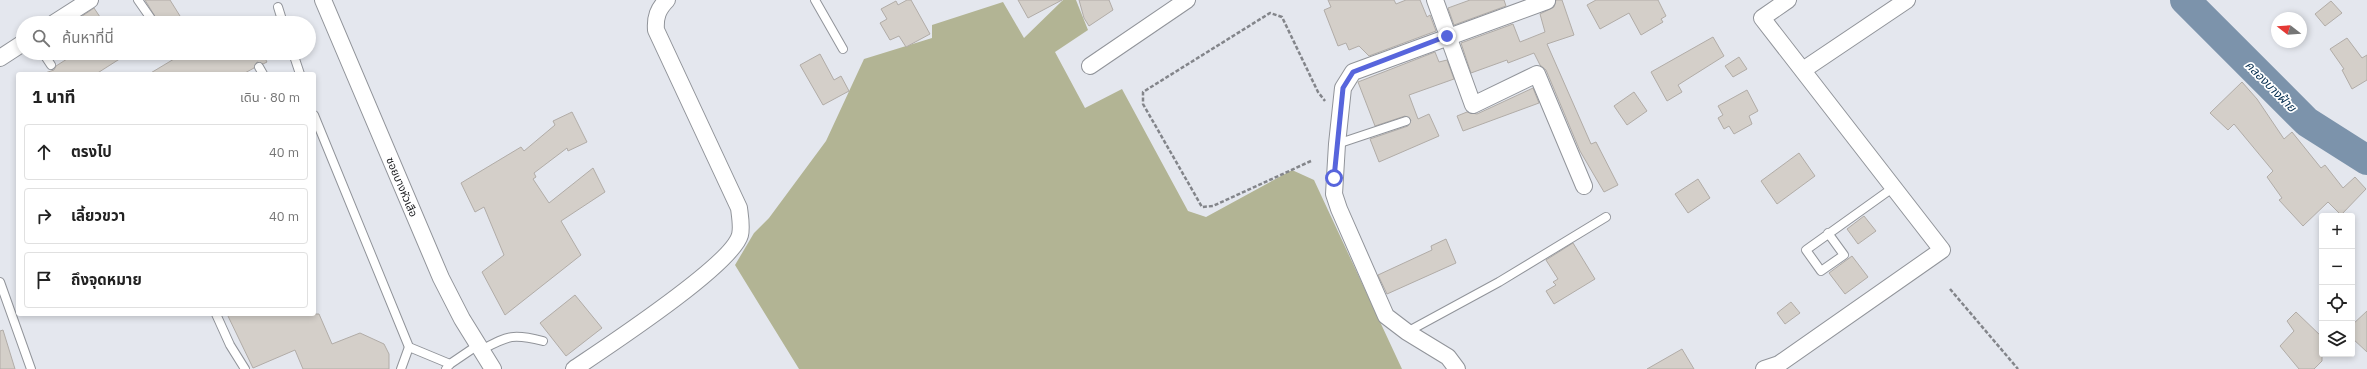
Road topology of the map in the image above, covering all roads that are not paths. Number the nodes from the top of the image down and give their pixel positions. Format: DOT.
graph roads {
  1 [pos="90,0"];
  2 [pos="138,0"];
  3 [pos="322,0"];
  4 [pos="667,0"];
  5 [pos="815,0"];
  6 [pos="1187,0"];
  7 [pos="1435,0"];
  8 [pos="1788,0"];
  9 [pos="1907,0"];
  10 [pos="1547,1"];
  11 [pos="278,6"];
  12 [pos="65,16"];
  13 [pos="149,16"];
  14 [pos="281,16"];
  15 [pos="1447,36"];
  16 [pos="16,48"];
  17 [pos="842,49"];
  18 [pos="0,58"];
  19 [pos="48,60"];
  20 [pos="295,60"];
  21 [pos="51,65"];
  22 [pos="1090,66"];
  23 [pos="1803,70"];
  24 [pos="299,72"];
  25 [pos="316,121"];
  26 [pos="1406,121"];
  27 [pos="1337,144"];
  28 [pos="1584,186"];
  29 [pos="1894,187"];
  30 [pos="1606,217"];
  31 [pos="1828,233"];
  32 [pos="0,282"];
  33 [pos="217,316"];
  34 [pos="1406,332"];
  35 [pos="543,341"];
  36 [pos="409,346"];
  37 [pos="480,348"];
  38 [pos="448,366"];
  39 [pos="31,369"];
  40 [pos="244,369"];
  41 [pos="401,369"];
  42 [pos="492,369"];
  43 [pos="574,369"];
  44 [pos="1458,369"];
  45 [pos="1764,369"];
  1 -- 12 [label="street"];
  2 -- 13 [label="lane"];
  3 -- 37 [label="street, ซอยบางหัวเสือ"];
  4 -- 43 [label="street"];
  5 -- 17 [label="lane"];
  6 -- 22 [label="street"];
  7 -- 15 [label="street"];
  8 -- 23 [label="street"];
  9 -- 23 [label="street"];
  10 -- 15 [label="street"];
  11 -- 14 [label="lane"];
  15 -- 27 [label="street"];
  15 -- 28 [label="street"];
  16 -- 18 [label="street"];
  19 -- 21 [label="lane"];
  20 -- 24 [label="lane"];
  23 -- 29 [label="street"];
  25 -- 36 [label="lane"];
  26 -- 27 [label="lane"];
  27 -- 34 [label="street"];
  29 -- 31 [label="lane"];
  29 -- 45 [label="street"];
  30 -- 34 [label="lane"];
  31 -- 31 [label="lane"];
  32 -- 39 [label="lane"];
  33 -- 40 [label="lane"];
  34 -- 44 [label="street"];
  35 -- 37 [label="lane"];
  36 -- 38 [label="lane"];
  36 -- 41 [label="lane"];
  37 -- 38 [label="lane"];
  37 -- 42 [label="street, ซอยบางหัวเสือ"];
}
